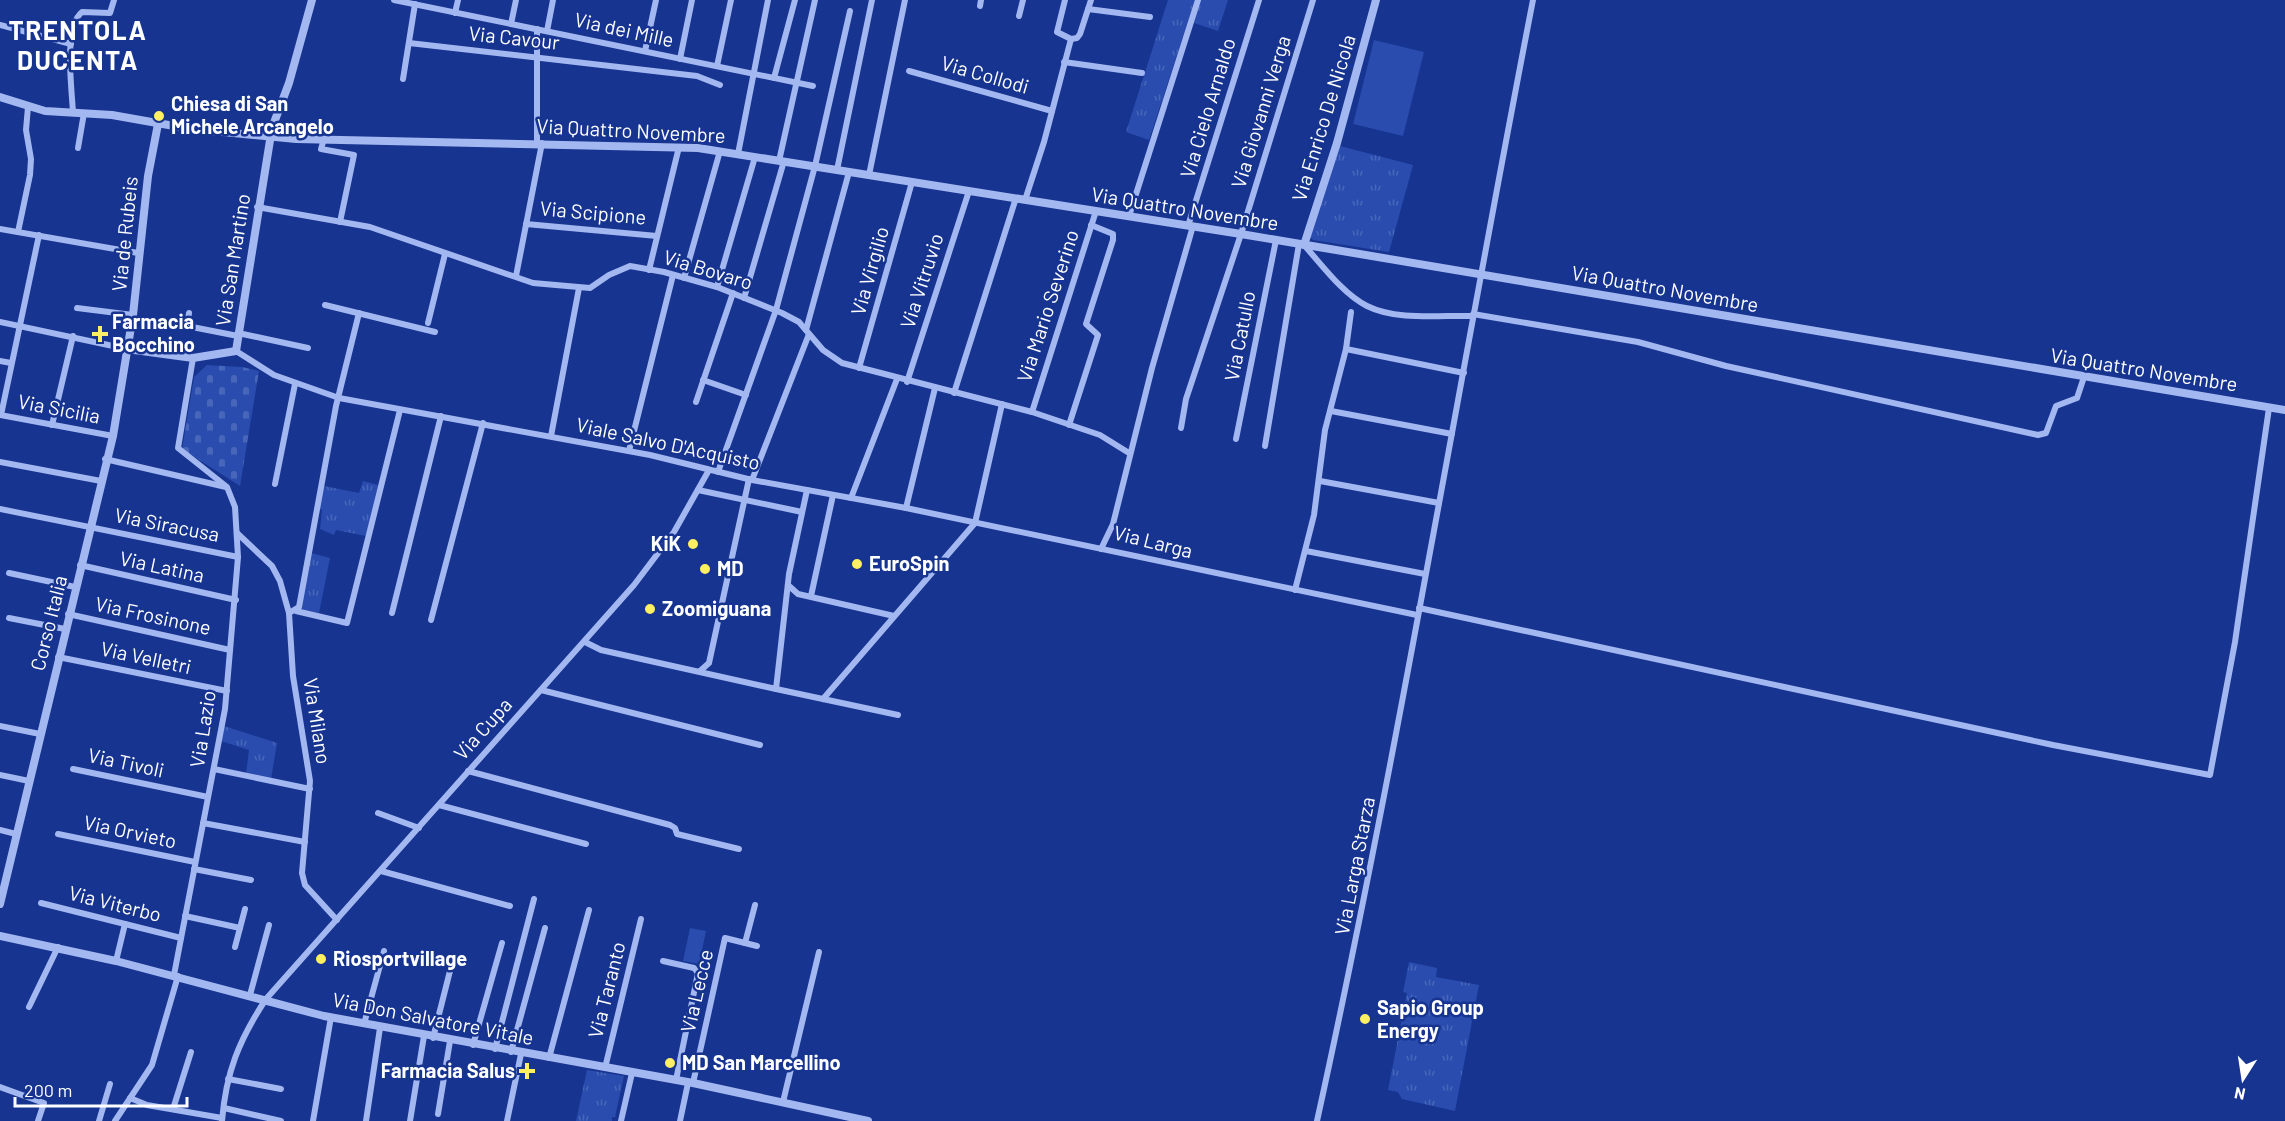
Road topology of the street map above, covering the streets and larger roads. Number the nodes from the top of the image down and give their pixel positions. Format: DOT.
graph roads {
  1 [pos="114,0"];
  2 [pos="312,0"];
  3 [pos="394,0"];
  4 [pos="458,0"];
  5 [pos="516,0"];
  6 [pos="553,0"];
  7 [pos="656,0"];
  8 [pos="692,0"];
  9 [pos="730,0"];
  10 [pos="768,0"];
  11 [pos="795,0"];
  12 [pos="815,0"];
  13 [pos="872,0"];
  14 [pos="905,0"];
  15 [pos="1023,0"];
  16 [pos="1065,0"];
  17 [pos="1091,0"];
  18 [pos="1198,0"];
  19 [pos="1259,0"];
  20 [pos="1313,0"];
  21 [pos="1376,0"];
  22 [pos="1533,0"];
  23 [pos="415,4"];
  24 [pos="1088,9"];
  25 [pos="850,11"];
  26 [pos="455,13"];
  27 [pos="1019,16"];
  28 [pos="1150,17"];
  29 [pos="0,24"];
  30 [pos="511,24"];
  31 [pos="537,29"];
  32 [pos="547,31"];
  33 [pos="1071,39"];
  34 [pos="409,43"];
  35 [pos="71,44"];
  36 [pos="645,51"];
  37 [pos="537,58"];
  38 [pos="680,58"];
  39 [pos="1064,62"];
  40 [pos="717,66"];
  41 [pos="909,70"];
  42 [pos="753,73"];
  43 [pos="1142,73"];
  44 [pos="774,78"];
  45 [pos="403,79"];
  46 [pos="795,83"];
  47 [pos="720,85"];
  48 [pos="813,86"];
  49 [pos="0,97"];
  50 [pos="28,107"];
  51 [pos="1052,111"];
  52 [pos="73,113"];
  53 [pos="84,113"];
  54 [pos="158,124"];
  55 [pos="271,137"];
  56 [pos="324,139"];
  57 [pos="539,143"];
  58 [pos="679,147"];
  59 [pos="78,148"];
  60 [pos="720,151"];
  61 [pos="738,154"];
  62 [pos="755,157"];
  63 [pos="781,161"];
  64 [pos="815,166"];
  65 [pos="837,170"];
  66 [pos="849,172"];
  67 [pos="869,175"];
  68 [pos="912,182"];
  69 [pos="969,191"];
  70 [pos="1021,199"];
  71 [pos="257,207"];
  72 [pos="1096,211"];
  73 [pos="1129,216"];
  74 [pos="340,222"];
  75 [pos="526,224"];
  76 [pos="1091,225"];
  77 [pos="1190,226"];
  78 [pos="0,229"];
  79 [pos="18,232"];
  80 [pos="1241,234"];
  81 [pos="39,235"];
  82 [pos="657,236"];
  83 [pos="1276,240"];
  84 [pos="1302,244"];
  85 [pos="138,253"];
  86 [pos="445,254"];
  87 [pos="649,270"];
  88 [pos="1480,274"];
  89 [pos="673,275"];
  90 [pos="516,276"];
  91 [pos="684,278"];
  92 [pos="717,287"];
  93 [pos="579,288"];
  94 [pos="733,293"];
  95 [pos="744,298"];
  96 [pos="325,305"];
  97 [pos="77,308"];
  98 [pos="776,310"];
  99 [pos="1351,312"];
  100 [pos="189,313"];
  101 [pos="358,313"];
  102 [pos="133,315"];
  103 [pos="1473,315"];
  104 [pos="0,322"];
  105 [pos="428,323"];
  106 [pos="21,326"];
  107 [pos="435,332"];
  108 [pos="808,332"];
  109 [pos="238,335"];
  110 [pos="73,336"];
  111 [pos="308,348"];
  112 [pos="127,349"];
  113 [pos="1346,349"];
  114 [pos="236,351"];
  115 [pos="193,358"];
  116 [pos="0,361"];
  117 [pos="11,363"];
  118 [pos="859,368"];
  119 [pos="1464,373"];
  120 [pos="2084,377"];
  121 [pos="897,379"];
  122 [pos="703,380"];
  123 [pos="907,382"];
  124 [pos="295,384"];
  125 [pos="935,388"];
  126 [pos="954,393"];
  127 [pos="746,395"];
  128 [pos="339,398"];
  129 [pos="696,402"];
  130 [pos="1002,404"];
  131 [pos="2269,408"];
  132 [pos="400,410"];
  133 [pos="2285,410"];
  134 [pos="1330,411"];
  135 [pos="1032,412"];
  136 [pos="0,415"];
  137 [pos="441,416"];
  138 [pos="483,423"];
  139 [pos="52,425"];
  140 [pos="1069,425"];
  141 [pos="1181,428"];
  142 [pos="1452,434"];
  143 [pos="112,436"];
  144 [pos="551,436"];
  145 [pos="1236,439"];
  146 [pos="1265,446"];
  147 [pos="629,451"];
  148 [pos="1129,453"];
  149 [pos="105,459"];
  150 [pos="0,462"];
  151 [pos="709,470"];
  152 [pos="718,472"];
  153 [pos="751,479"];
  154 [pos="1320,481"];
  155 [pos="101,482"];
  156 [pos="275,484"];
  157 [pos="227,487"];
  158 [pos="698,490"];
  159 [pos="807,490"];
  160 [pos="833,495"];
  161 [pos="851,498"];
  162 [pos="744,500"];
  163 [pos="1439,503"];
  164 [pos="906,508"];
  165 [pos="0,509"];
  166 [pos="802,512"];
  167 [pos="975,523"];
  168 [pos="90,527"];
  169 [pos="237,533"];
  170 [pos="1101,549"];
  171 [pos="1306,551"];
  172 [pos="238,556"];
  173 [pos="80,566"];
  174 [pos="9,573"];
  175 [pos="1425,574"];
  176 [pos="788,585"];
  177 [pos="75,586"];
  178 [pos="1295,590"];
  179 [pos="798,594"];
  180 [pos="811,596"];
  181 [pos="786,599"];
  182 [pos="236,600"];
  183 [pos="292,612"];
  184 [pos="1418,612"];
  185 [pos="392,613"];
  186 [pos="68,614"];
  187 [pos="894,616"];
  188 [pos="9,618"];
  189 [pos="431,620"];
  190 [pos="65,629"];
  191 [pos="585,642"];
  192 [pos="230,650"];
  193 [pos="58,657"];
  194 [pos="709,663"];
  195 [pos="700,671"];
  196 [pos="716,675"];
  197 [pos="776,689"];
  198 [pos="541,690"];
  199 [pos="227,691"];
  200 [pos="823,699"];
  201 [pos="898,715"];
  202 [pos="0,726"];
  203 [pos="40,734"];
  204 [pos="759,745"];
  205 [pos="73,769"];
  206 [pos="214,769"];
  207 [pos="468,771"];
  208 [pos="0,774"];
  209 [pos="29,781"];
  210 [pos="310,789"];
  211 [pos="208,797"];
  212 [pos="439,805"];
  213 [pos="378,813"];
  214 [pos="203,823"];
  215 [pos="419,828"];
  216 [pos="0,830"];
  217 [pos="16,834"];
  218 [pos="58,834"];
  219 [pos="305,842"];
  220 [pos="586,844"];
  221 [pos="739,849"];
  222 [pos="195,866"];
  223 [pos="381,871"];
  224 [pos="251,880"];
  225 [pos="2,887"];
  226 [pos="534,899"];
  227 [pos="41,903"];
  228 [pos="0,904"];
  229 [pos="755,905"];
  230 [pos="510,906"];
  231 [pos="245,909"];
  232 [pos="590,909"];
  233 [pos="185,916"];
  234 [pos="640,919"];
  235 [pos="337,920"];
  236 [pos="124,924"];
  237 [pos="268,925"];
  238 [pos="240,928"];
  239 [pos="545,928"];
  240 [pos="0,936"];
  241 [pos="181,938"];
  242 [pos="502,943"];
  243 [pos="745,943"];
  244 [pos="757,946"];
  245 [pos="58,947"];
  246 [pos="235,947"];
  247 [pos="384,951"];
  248 [pos="819,952"];
  249 [pos="116,961"];
  250 [pos="663,961"];
  251 [pos="452,963"];
  252 [pos="176,976"];
  253 [pos="250,995"];
  254 [pos="266,999"];
  255 [pos="29,1007"];
  256 [pos="331,1017"];
  257 [pos="364,1024"];
  258 [pos="380,1028"];
  259 [pos="424,1036"];
  260 [pos="433,1038"];
  261 [pos="450,1041"];
  262 [pos="473,1045"];
  263 [pos="495,1049"];
  264 [pos="191,1052"];
  265 [pos="511,1052"];
  266 [pos="521,1054"];
  267 [pos="549,1058"];
  268 [pos="605,1068"];
  269 [pos="632,1073"];
  270 [pos="228,1079"];
  271 [pos="676,1080"];
  272 [pos="690,1083"];
  273 [pos="110,1084"];
  274 [pos="0,1087"];
  275 [pos="281,1089"];
  276 [pos="130,1098"];
  277 [pos="783,1102"];
  278 [pos="224,1108"];
  279 [pos="173,1109"];
  280 [pos="438,1114"];
  281 [pos="222,1120"];
  282 [pos="38,1121"];
  283 [pos="99,1121"];
  284 [pos="115,1121"];
  285 [pos="280,1121"];
  286 [pos="313,1121"];
  287 [pos="366,1121"];
  288 [pos="410,1121"];
  289 [pos="507,1121"];
  290 [pos="621,1121"];
  291 [pos="680,1121"];
  292 [pos="866,1121"];
  293 [pos="1317,1121"];
  1 -- 35 [label="street"];
  2 -- 55 [label="street, Via San Martino"];
  3 -- 23 [label="street, Via dei Mille"];
  4 -- 26 [label="street"];
  5 -- 30 [label="street"];
  6 -- 32 [label="street"];
  7 -- 36 [label="street"];
  8 -- 38 [label="street"];
  9 -- 40 [label="street"];
  10 -- 42 [label="street"];
  11 -- 44 [label="street"];
  12 -- 46 [label="street"];
  13 -- 65 [label="street"];
  14 -- 67 [label="street"];
  15 -- 27 [label="street"];
  16 -- 33 [label="street"];
  17 -- 24 [label="street"];
  18 -- 73 [label="street"];
  19 -- 77 [label="street, Via Cielo Arnaldo"];
  20 -- 80 [label="street, Via Giovanni Verga"];
  21 -- 84 [label="street, Via Enrico De Nicola"];
  22 -- 88 [label="street, Via Larga Starza"];
  23 -- 26 [label="street, Via dei Mille"];
  23 -- 34 [label="street"];
  24 -- 28 [label="street"];
  24 -- 33 [label="street"];
  25 -- 64 [label="street"];
  26 -- 30 [label="street, Via dei Mille"];
  29 -- 35 [label="street"];
  30 -- 31 [label="street, Via dei Mille"];
  31 -- 32 [label="street, Via dei Mille"];
  31 -- 37 [label="street"];
  32 -- 36 [label="street, Via dei Mille"];
  33 -- 39 [label="street"];
  34 -- 37 [label="street, Via Cavour"];
  34 -- 45 [label="street"];
  35 -- 52 [label="street"];
  36 -- 38 [label="street, Via dei Mille"];
  37 -- 47 [label="street, Via Cavour"];
  37 -- 57 [label="street"];
  38 -- 40 [label="street, Via dei Mille"];
  39 -- 43 [label="street"];
  39 -- 51 [label="street"];
  40 -- 42 [label="street, Via dei Mille"];
  41 -- 51 [label="street, Via Collodi"];
  42 -- 44 [label="street, Via dei Mille"];
  42 -- 61 [label="street"];
  44 -- 46 [label="street, Via dei Mille"];
  46 -- 48 [label="street, Via dei Mille"];
  46 -- 63 [label="street"];
  49 -- 50 [label="street, Via Quattro Novembre"];
  50 -- 52 [label="street, Via Quattro Novembre"];
  50 -- 79 [label="street"];
  51 -- 70 [label="street"];
  52 -- 53 [label="street, Via Quattro Novembre"];
  53 -- 54 [label="street, Via Quattro Novembre"];
  53 -- 59 [label="street"];
  54 -- 55 [label="street, Via Quattro Novembre"];
  54 -- 85 [label="street, Via de Rubeis"];
  55 -- 56 [label="street, Via Quattro Novembre"];
  55 -- 71 [label="street, Via San Martino"];
  56 -- 57 [label="street, Via Quattro Novembre"];
  56 -- 74 [label="street"];
  57 -- 58 [label="street, Via Quattro Novembre"];
  57 -- 75 [label="street"];
  58 -- 60 [label="street, Via Quattro Novembre"];
  58 -- 82 [label="street"];
  60 -- 61 [label="street, Via Quattro Novembre"];
  60 -- 91 [label="street"];
  61 -- 62 [label="street, Via Quattro Novembre"];
  62 -- 63 [label="street, Via Quattro Novembre"];
  62 -- 92 [label="street"];
  63 -- 64 [label="street, Via Quattro Novembre"];
  63 -- 95 [label="street"];
  64 -- 65 [label="street, Via Quattro Novembre"];
  64 -- 98 [label="street"];
  65 -- 66 [label="street, Via Quattro Novembre"];
  66 -- 67 [label="street, Via Quattro Novembre"];
  66 -- 108 [label="street"];
  67 -- 68 [label="street, Via Quattro Novembre"];
  68 -- 69 [label="street, Via Quattro Novembre"];
  68 -- 118 [label="street, Via Virgilio"];
  69 -- 70 [label="street, Via Quattro Novembre"];
  69 -- 123 [label="street, Via Vitruvio"];
  70 -- 72 [label="street, Via Quattro Novembre"];
  70 -- 126 [label="street"];
  71 -- 74 [label="street, Via Bovaro"];
  71 -- 109 [label="street, Via San Martino"];
  72 -- 73 [label="street, Via Quattro Novembre"];
  72 -- 76 [label="street, Via Mario Severino"];
  73 -- 77 [label="street, Via Quattro Novembre"];
  74 -- 86 [label="street, Via Bovaro"];
  75 -- 82 [label="street, Via Scipione"];
  75 -- 90 [label="street"];
  76 -- 135 [label="street, Via Mario Severino"];
  76 -- 140 [label="street"];
  77 -- 80 [label="street, Via Quattro Novembre"];
  77 -- 148 [label="street, Via Larga"];
  78 -- 79 [label="street"];
  79 -- 81 [label="street"];
  80 -- 83 [label="street, Via Quattro Novembre"];
  80 -- 141 [label="street, Via Giovanni Verga"];
  81 -- 85 [label="street"];
  81 -- 106 [label="street"];
  82 -- 87 [label="street"];
  83 -- 84 [label="street, Via Quattro Novembre"];
  83 -- 145 [label="street, Via Catullo"];
  84 -- 88 [label="street, Via Quattro Novembre"];
  84 -- 103 [label="street"];
  84 -- 146 [label="street"];
  85 -- 102 [label="street, Via de Rubeis"];
  86 -- 90 [label="street, Via Bovaro"];
  86 -- 105 [label="street"];
  87 -- 89 [label="street, Via Bovaro"];
  87 -- 93 [label="street, Via Bovaro"];
  88 -- 103 [label="street, Via Larga Starza"];
  88 -- 120 [label="street, Via Quattro Novembre"];
  89 -- 91 [label="street, Via Bovaro"];
  89 -- 147 [label="street"];
  90 -- 93 [label="street, Via Bovaro"];
  91 -- 92 [label="street, Via Bovaro"];
  92 -- 94 [label="street, Via Bovaro"];
  93 -- 144 [label="street"];
  94 -- 95 [label="street, Via Bovaro"];
  94 -- 122 [label="street"];
  95 -- 98 [label="street, Via Bovaro"];
  96 -- 101 [label="street"];
  97 -- 102 [label="street"];
  98 -- 108 [label="street, Via Bovaro"];
  98 -- 127 [label="street"];
  99 -- 113 [label="street"];
  100 -- 109 [label="street"];
  101 -- 107 [label="street"];
  101 -- 128 [label="street"];
  102 -- 112 [label="street, Via de Rubeis"];
  103 -- 119 [label="street, Via Larga Starza"];
  103 -- 120 [label="street"];
  104 -- 106 [label="street"];
  106 -- 110 [label="street"];
  106 -- 117 [label="street"];
  108 -- 118 [label="street, Via Bovaro"];
  108 -- 153 [label="street"];
  109 -- 111 [label="street"];
  109 -- 114 [label="street, Via San Martino"];
  110 -- 112 [label="street"];
  110 -- 139 [label="street"];
  112 -- 115 [label="street, Via San Martino"];
  112 -- 143 [label="street, Corso Italia"];
  113 -- 119 [label="street"];
  113 -- 134 [label="street"];
  114 -- 115 [label="street, Via San Martino"];
  114 -- 124 [label="street, Viale Salvo D'Acquisto"];
  115 -- 157 [label="street"];
  116 -- 117 [label="street"];
  117 -- 136 [label="street"];
  118 -- 121 [label="street, Via Bovaro"];
  119 -- 142 [label="street, Via Larga Starza"];
  120 -- 131 [label="street, Via Quattro Novembre"];
  121 -- 123 [label="street, Via Bovaro"];
  121 -- 161 [label="street"];
  122 -- 127 [label="street"];
  122 -- 129 [label="street"];
  123 -- 125 [label="street, Via Bovaro"];
  124 -- 128 [label="street, Viale Salvo D'Acquisto"];
  124 -- 156 [label="street"];
  125 -- 126 [label="street, Via Bovaro"];
  125 -- 164 [label="street"];
  126 -- 130 [label="street, Via Bovaro"];
  127 -- 152 [label="street"];
  128 -- 132 [label="street, Viale Salvo D'Acquisto"];
  128 -- 183 [label="street"];
  130 -- 135 [label="street, Via Bovaro"];
  130 -- 167 [label="street"];
  131 -- 133 [label="street, Via Quattro Novembre"];
  131 -- 184 [label="street, Via Larga"];
  132 -- 137 [label="street, Viale Salvo D'Acquisto"];
  132 -- 183 [label="street"];
  134 -- 142 [label="street"];
  134 -- 154 [label="street"];
  135 -- 140 [label="street, Via Bovaro"];
  136 -- 139 [label="street, Via Sicilia"];
  137 -- 138 [label="street, Viale Salvo D'Acquisto"];
  137 -- 185 [label="street"];
  138 -- 144 [label="street, Viale Salvo D'Acquisto"];
  138 -- 189 [label="street"];
  139 -- 143 [label="street, Via Sicilia"];
  140 -- 148 [label="street, Via Bovaro"];
  142 -- 163 [label="street, Via Larga Starza"];
  143 -- 149 [label="street, Corso Italia"];
  144 -- 147 [label="street, Viale Salvo D'Acquisto"];
  147 -- 151 [label="street, Viale Salvo D'Acquisto"];
  148 -- 170 [label="street, Via Larga"];
  149 -- 155 [label="street, Corso Italia"];
  149 -- 157 [label="street"];
  150 -- 155 [label="street"];
  151 -- 152 [label="street, Viale Salvo D'Acquisto"];
  151 -- 158 [label="street, Via Cupa"];
  152 -- 153 [label="street, Viale Salvo D'Acquisto"];
  153 -- 159 [label="street, Viale Salvo D'Acquisto"];
  153 -- 162 [label="street"];
  154 -- 163 [label="street"];
  154 -- 171 [label="street"];
  155 -- 168 [label="street, Corso Italia"];
  157 -- 169 [label="street, Via Lazio"];
  158 -- 162 [label="street"];
  158 -- 191 [label="street, Via Cupa"];
  159 -- 160 [label="street, Viale Salvo D'Acquisto"];
  159 -- 166 [label="street"];
  160 -- 161 [label="street, Viale Salvo D'Acquisto"];
  160 -- 180 [label="street"];
  161 -- 164 [label="street, Viale Salvo D'Acquisto"];
  162 -- 166 [label="street"];
  162 -- 194 [label="street"];
  163 -- 175 [label="street, Via Larga Starza"];
  164 -- 167 [label="street, Viale Salvo D'Acquisto"];
  165 -- 168 [label="street, Via Siracusa"];
  166 -- 176 [label="street"];
  167 -- 170 [label="street, Viale Salvo D'Acquisto"];
  167 -- 187 [label="street"];
  168 -- 172 [label="street, Via Siracusa"];
  168 -- 173 [label="street, Corso Italia"];
  169 -- 172 [label="street, Via Lazio"];
  169 -- 183 [label="street, Via Milano"];
  170 -- 178 [label="street, Via Larga"];
  171 -- 175 [label="street"];
  171 -- 178 [label="street"];
  172 -- 182 [label="street, Via Lazio"];
  173 -- 177 [label="street, Corso Italia"];
  173 -- 182 [label="street, Via Latina"];
  174 -- 177 [label="street"];
  175 -- 184 [label="street, Via Larga Starza"];
  176 -- 179 [label="street"];
  176 -- 181 [label="street"];
  177 -- 186 [label="street, Corso Italia"];
  178 -- 184 [label="street, Via Larga"];
  179 -- 180 [label="street"];
  179 -- 181 [label="street"];
  180 -- 187 [label="street"];
  181 -- 197 [label="street"];
  182 -- 192 [label="street, Via Lazio"];
  183 -- 210 [label="street, Via Milano"];
  184 -- 293 [label="street, Via Larga Starza"];
  186 -- 190 [label="street, Corso Italia"];
  186 -- 192 [label="street, Via Frosinone"];
  187 -- 200 [label="street"];
  188 -- 190 [label="street"];
  190 -- 193 [label="street, Corso Italia"];
  191 -- 195 [label="street"];
  191 -- 198 [label="street, Via Cupa"];
  192 -- 199 [label="street, Via Lazio"];
  193 -- 199 [label="street, Via Velletri"];
  193 -- 203 [label="street, Corso Italia"];
  194 -- 195 [label="street"];
  194 -- 196 [label="street"];
  195 -- 196 [label="street"];
  196 -- 197 [label="street"];
  197 -- 200 [label="street"];
  198 -- 204 [label="street"];
  198 -- 207 [label="street, Via Cupa"];
  199 -- 206 [label="street, Via Lazio"];
  200 -- 201 [label="street"];
  202 -- 203 [label="street"];
  203 -- 209 [label="street, Corso Italia"];
  205 -- 211 [label="street, Via Tivoli"];
  206 -- 210 [label="street"];
  206 -- 211 [label="street, Via Lazio"];
  207 -- 212 [label="street, Via Cupa"];
  207 -- 221 [label="street"];
  208 -- 209 [label="street"];
  209 -- 217 [label="street, Corso Italia"];
  210 -- 219 [label="street, Via Milano"];
  211 -- 214 [label="street, Via Lazio"];
  212 -- 215 [label="street, Via Cupa"];
  212 -- 220 [label="street"];
  213 -- 215 [label="street"];
  214 -- 219 [label="street"];
  214 -- 222 [label="street, Via Lazio"];
  215 -- 223 [label="street, Via Cupa"];
  216 -- 217 [label="street"];
  217 -- 225 [label="street, Corso Italia"];
  218 -- 222 [label="street, Via Orvieto"];
  219 -- 235 [label="street, Via Milano"];
  222 -- 224 [label="street, Via Orvieto"];
  222 -- 233 [label="street, Via Lazio"];
  223 -- 230 [label="street"];
  223 -- 235 [label="street, Via Cupa"];
  225 -- 228 [label="street, Corso Italia"];
  226 -- 263 [label="street"];
  227 -- 236 [label="street, Via Viterbo"];
  229 -- 243 [label="street"];
  231 -- 238 [label="street"];
  232 -- 267 [label="street"];
  233 -- 238 [label="street"];
  233 -- 241 [label="street, Via Lazio"];
  234 -- 268 [label="street, Via Taranto"];
  235 -- 254 [label="street, Via Cupa"];
  236 -- 241 [label="street, Via Viterbo"];
  236 -- 249 [label="street"];
  237 -- 253 [label="street"];
  238 -- 246 [label="street"];
  239 -- 265 [label="street"];
  240 -- 245 [label="street, Via Don Salvatore Vitale"];
  241 -- 252 [label="street, Via Lazio"];
  242 -- 262 [label="street"];
  243 -- 244 [label="street, Via Lecce"];
  243 -- 272 [label="street, Via Lecce"];
  245 -- 249 [label="street, Via Don Salvatore Vitale"];
  245 -- 255 [label="street"];
  247 -- 257 [label="street"];
  248 -- 277 [label="street"];
  249 -- 252 [label="street, Via Don Salvatore Vitale"];
  250 -- 271 [label="street"];
  251 -- 260 [label="street"];
  252 -- 253 [label="street, Via Don Salvatore Vitale"];
  252 -- 276 [label="street, Via Lazio"];
  253 -- 254 [label="street, Via Don Salvatore Vitale"];
  254 -- 256 [label="street, Via Don Salvatore Vitale"];
  254 -- 270 [label="street, Via Cupa"];
  256 -- 257 [label="street, Via Don Salvatore Vitale"];
  256 -- 286 [label="street"];
  257 -- 258 [label="street, Via Don Salvatore Vitale"];
  258 -- 259 [label="street, Via Don Salvatore Vitale"];
  258 -- 287 [label="street"];
  259 -- 260 [label="street, Via Don Salvatore Vitale"];
  259 -- 288 [label="street"];
  260 -- 261 [label="street, Via Don Salvatore Vitale"];
  261 -- 262 [label="street, Via Don Salvatore Vitale"];
  261 -- 280 [label="street"];
  262 -- 263 [label="street, Via Don Salvatore Vitale"];
  263 -- 265 [label="street, Via Don Salvatore Vitale"];
  264 -- 279 [label="street"];
  265 -- 266 [label="street, Via Don Salvatore Vitale"];
  266 -- 267 [label="street, Via Don Salvatore Vitale"];
  266 -- 289 [label="street"];
  267 -- 268 [label="street, Via Don Salvatore Vitale"];
  268 -- 269 [label="street, Via Don Salvatore Vitale"];
  269 -- 271 [label="street, Via Don Salvatore Vitale"];
  269 -- 290 [label="street"];
  270 -- 275 [label="street"];
  270 -- 278 [label="street, Via Cupa"];
  271 -- 272 [label="street, Via Don Salvatore Vitale"];
  272 -- 277 [label="street, Via Don Salvatore Vitale"];
  272 -- 291 [label="street"];
  273 -- 283 [label="street"];
  274 -- 282 [label="street"];
  276 -- 279 [label="street"];
  276 -- 284 [label="street, Via Lazio"];
  277 -- 292 [label="street, Via Don Salvatore Vitale"];
  278 -- 281 [label="street, Via Cupa"];
  278 -- 285 [label="street"];
  279 -- 281 [label="street"];
}
